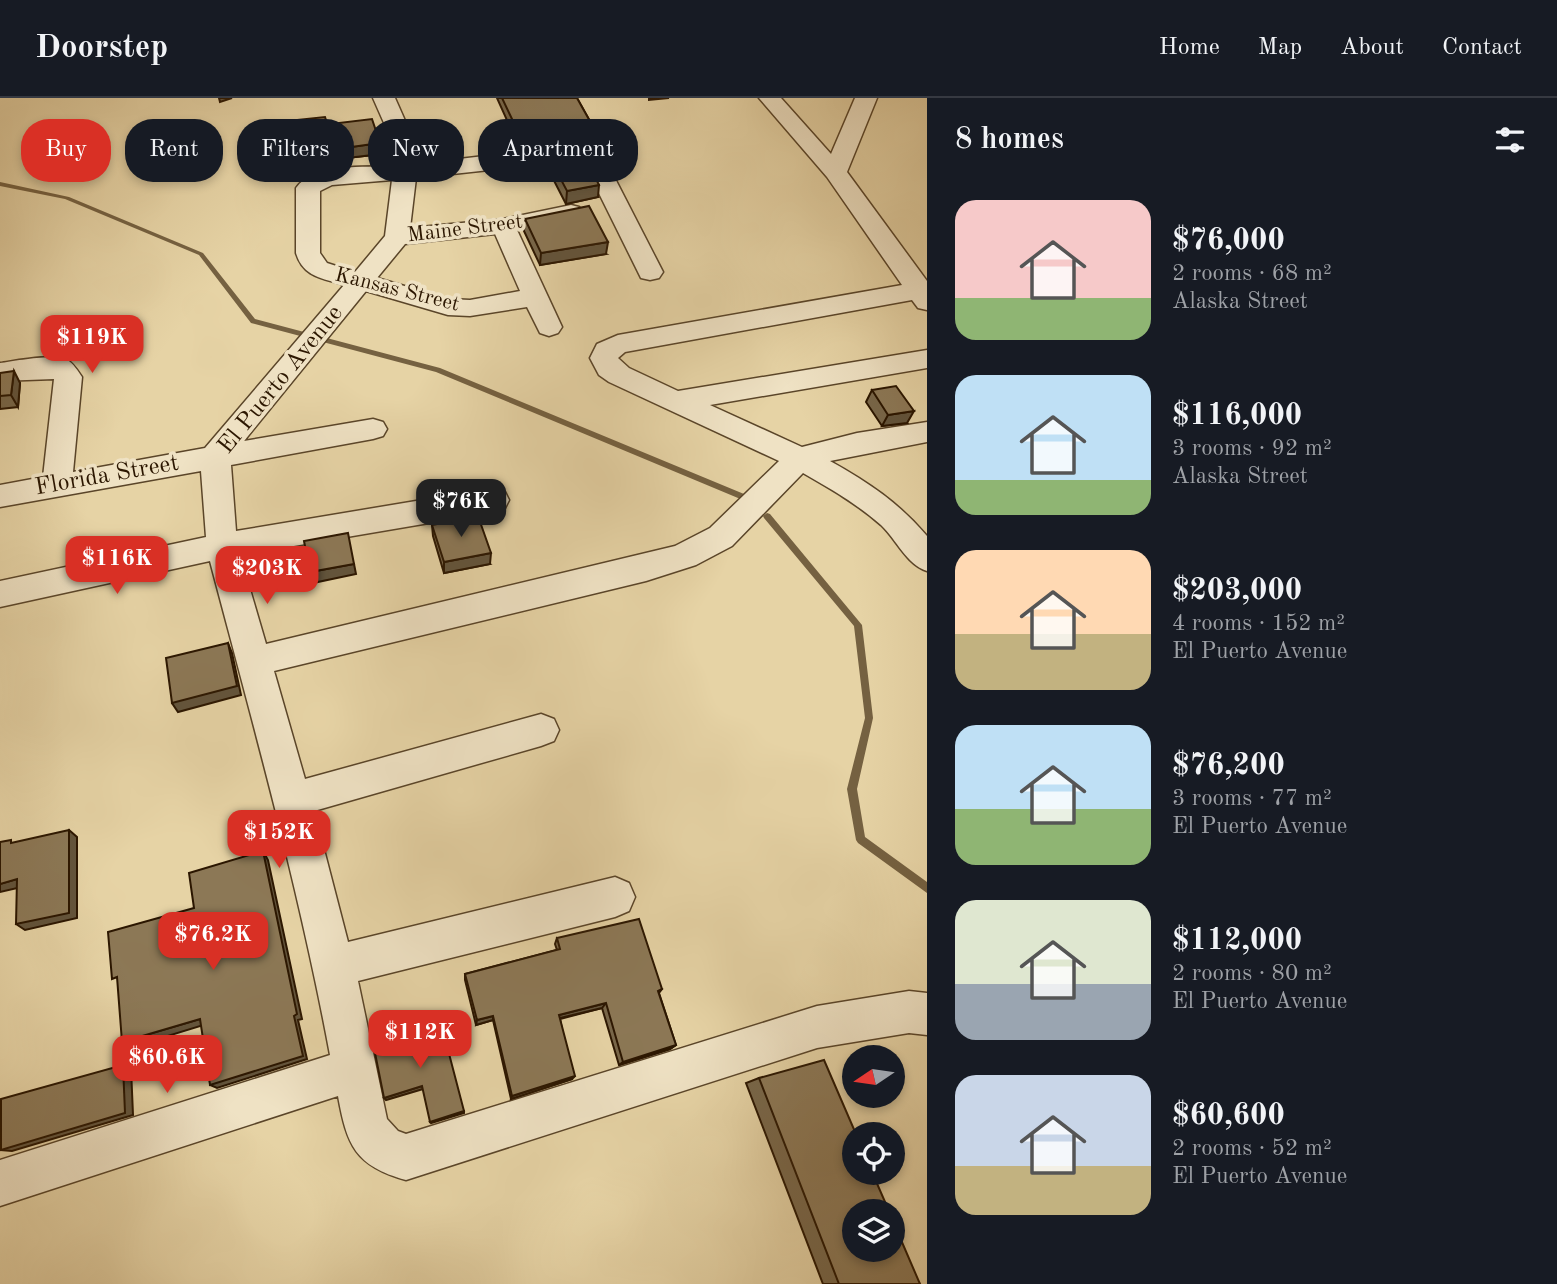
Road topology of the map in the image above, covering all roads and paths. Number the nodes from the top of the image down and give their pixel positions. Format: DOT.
graph roads {
  1 [pos="384,98"];
  2 [pos="770,98"];
  3 [pos="866,98"];
  4 [pos="393,119"];
  5 [pos="464,165"];
  6 [pos="835,172"];
  7 [pos="368,175"];
  8 [pos="404,182"];
  9 [pos="616,204"];
  10 [pos="503,226"];
  11 [pos="397,237"];
  12 [pos="650,272"];
  13 [pos="360,283"];
  14 [pos="924,294"];
  15 [pos="534,297"];
  16 [pos="549,327"];
  17 [pos="927,359"];
  18 [pos="0,372"];
  19 [pos="676,401"];
  20 [pos="373,429"];
  21 [pos="927,432"];
  22 [pos="215,457"];
  23 [pos="800,458"];
  24 [pos="57,484"];
  25 [pos="0,496"];
  26 [pos="494,500"];
  27 [pos="927,514"];
  28 [pos="894,519"];
  29 [pos="222,546"];
  30 [pos="927,558"];
  31 [pos="0,594"];
  32 [pos="250,650"];
  33 [pos="541,730"];
  34 [pos="292,800"];
  35 [pos="615,897"];
  36 [pos="334,966"];
  37 [pos="927,1014"];
  38 [pos="354,1069"];
  39 [pos="0,1183"];
  1 -- 4 [label="street"];
  2 -- 6 [label="street"];
  3 -- 6 [label="street"];
  5 -- 9 [label="street"];
  6 -- 14 [label="street"];
  7 -- 13 [label="street, Kansas Street"];
  8 -- 11 [label="street"];
  9 -- 10 [label="street, Maine Street"];
  9 -- 12 [label="street"];
  10 -- 11 [label="street, Maine Street"];
  10 -- 15 [label="street"];
  11 -- 13 [label="street, El Puerto Avenue"];
  13 -- 15 [label="street, Kansas Street"];
  13 -- 22 [label="street, El Puerto Avenue"];
  14 -- 19 [label="street"];
  15 -- 16 [label="street"];
  17 -- 19 [label="street"];
  18 -- 24 [label="street"];
  19 -- 23 [label="street"];
  20 -- 22 [label="street, Florida Street"];
  21 -- 23 [label="street"];
  22 -- 24 [label="street, Florida Street"];
  22 -- 29 [label="street, El Puerto Avenue"];
  23 -- 28 [label="street"];
  23 -- 32 [label="street"];
  24 -- 25 [label="street, Florida Street"];
  26 -- 29 [label="street"];
  27 -- 28 [label="street"];
  28 -- 30 [label="street"];
  29 -- 31 [label="street"];
  29 -- 32 [label="street, El Puerto Avenue"];
  32 -- 34 [label="street, El Puerto Avenue"];
  33 -- 34 [label="street"];
  34 -- 36 [label="street, El Puerto Avenue"];
  35 -- 36 [label="street"];
  36 -- 38 [label="street, El Puerto Avenue"];
  37 -- 38 [label="street, El Puerto Avenue"];
  38 -- 39 [label="street"];
}
